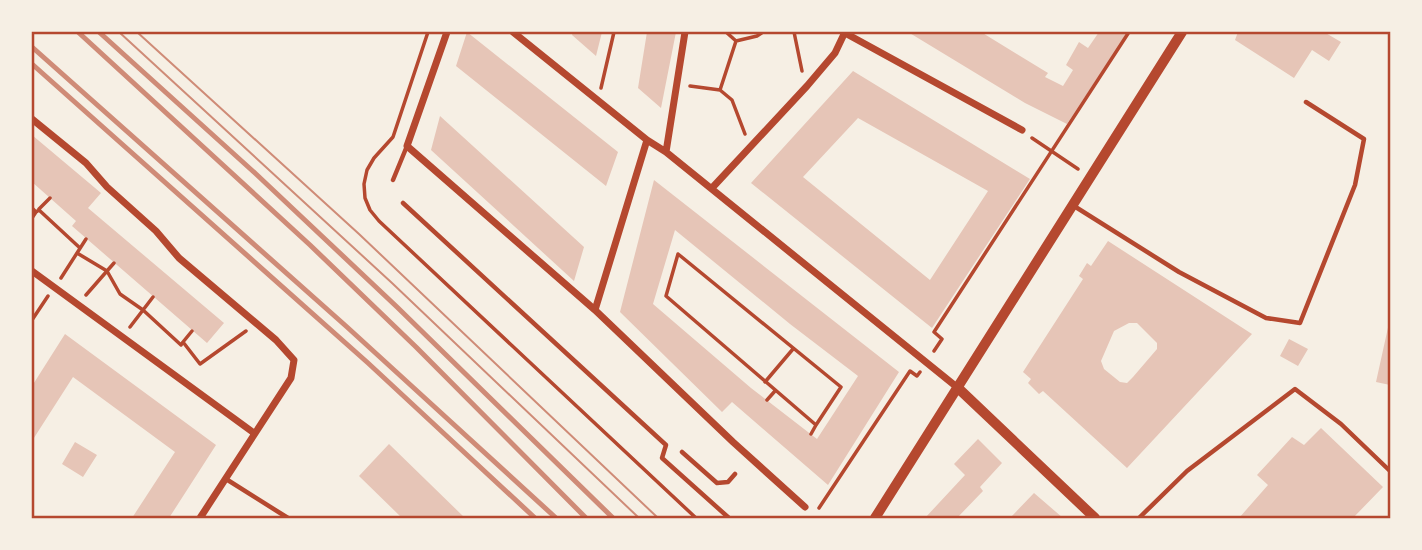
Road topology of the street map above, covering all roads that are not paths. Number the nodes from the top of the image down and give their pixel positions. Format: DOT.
graph roads {
  1 [pos="447,32"];
  2 [pos="513,32"];
  3 [pos="685,32"];
  4 [pos="845,32"];
  5 [pos="1182,32"];
  6 [pos="1306,102"];
  7 [pos="32,119"];
  8 [pos="1022,130"];
  9 [pos="647,140"];
  10 [pos="407,146"];
  11 [pos="666,152"];
  12 [pos="393,180"];
  13 [pos="712,188"];
  14 [pos="403,203"];
  15 [pos="1073,205"];
  16 [pos="32,271"];
  17 [pos="595,310"];
  18 [pos="958,388"];
  19 [pos="254,433"];
  20 [pos="682,452"];
  21 [pos="1391,471"];
  22 [pos="735,474"];
  23 [pos="225,478"];
  24 [pos="805,507"];
  25 [pos="200,519"];
  26 [pos="288,519"];
  27 [pos="729,519"];
  28 [pos="875,519"];
  29 [pos="1096,519"];
  30 [pos="1139,519"];
  1 -- 10 [label="street"];
  2 -- 9 [label="street"];
  3 -- 11 [label="street"];
  4 -- 8 [label="street"];
  4 -- 13 [label="street"];
  5 -- 15 [label="street"];
  6 -- 15 [label="lane"];
  7 -- 19 [label="street"];
  9 -- 11 [label="street"];
  9 -- 17 [label="street"];
  10 -- 12 [label="lane"];
  10 -- 17 [label="street"];
  11 -- 13 [label="street"];
  13 -- 18 [label="street"];
  14 -- 27 [label="lane"];
  15 -- 18 [label="street"];
  16 -- 19 [label="street"];
  17 -- 24 [label="street"];
  18 -- 28 [label="street"];
  18 -- 29 [label="street"];
  19 -- 23 [label="street"];
  20 -- 22 [label="lane"];
  21 -- 30 [label="lane"];
  23 -- 25 [label="street"];
  23 -- 26 [label="lane"];
}
